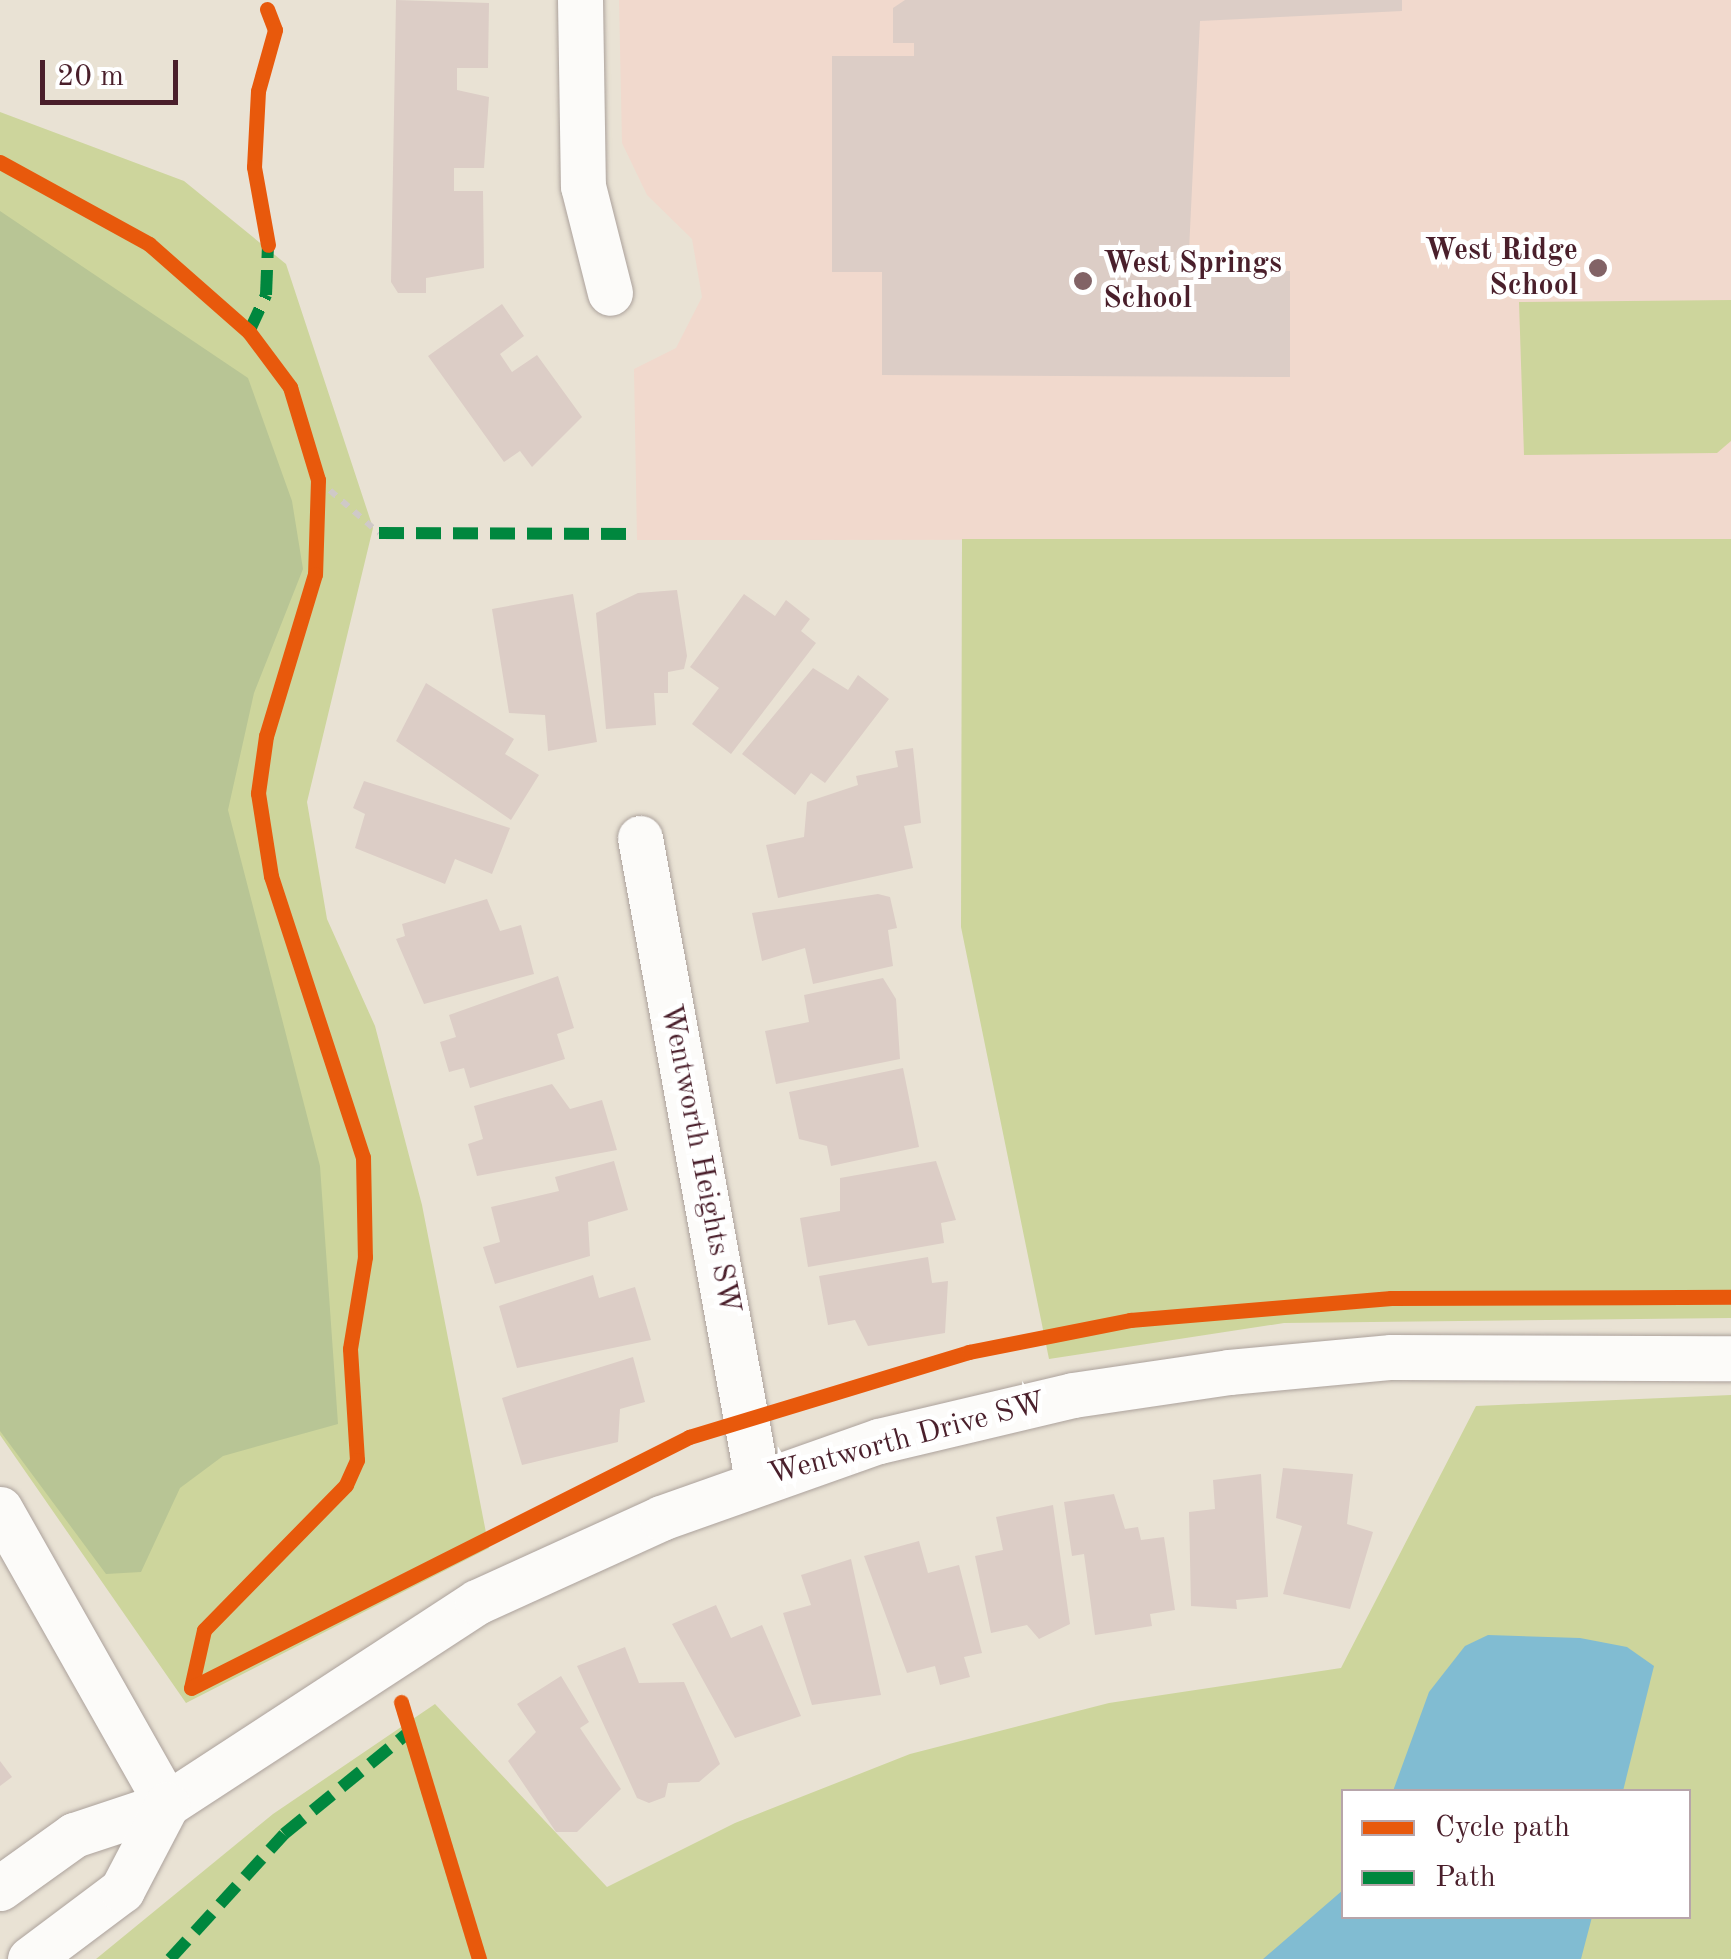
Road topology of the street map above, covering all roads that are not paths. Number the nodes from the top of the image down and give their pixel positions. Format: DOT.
graph roads {
  1 [pos="580,0"];
  2 [pos="610,293"];
  3 [pos="640,838"];
  4 [pos="1731,1358"];
  5 [pos="757,1480"];
  6 [pos="0,1509"];
  7 [pos="167,1804"];
  8 [pos="0,1888"];
  9 [pos="30,1959"];
  1 -- 2 [label="street"];
  3 -- 5 [label="street, Wentworth Heights SW"];
  4 -- 5 [label="street, Wentworth Drive SW"];
  5 -- 7 [label="street, Wentworth Drive SW"];
  6 -- 7 [label="street"];
  7 -- 8 [label="street, Wentworth Drive SW"];
  7 -- 9 [label="street, Wentworth Drive SW"];
}
